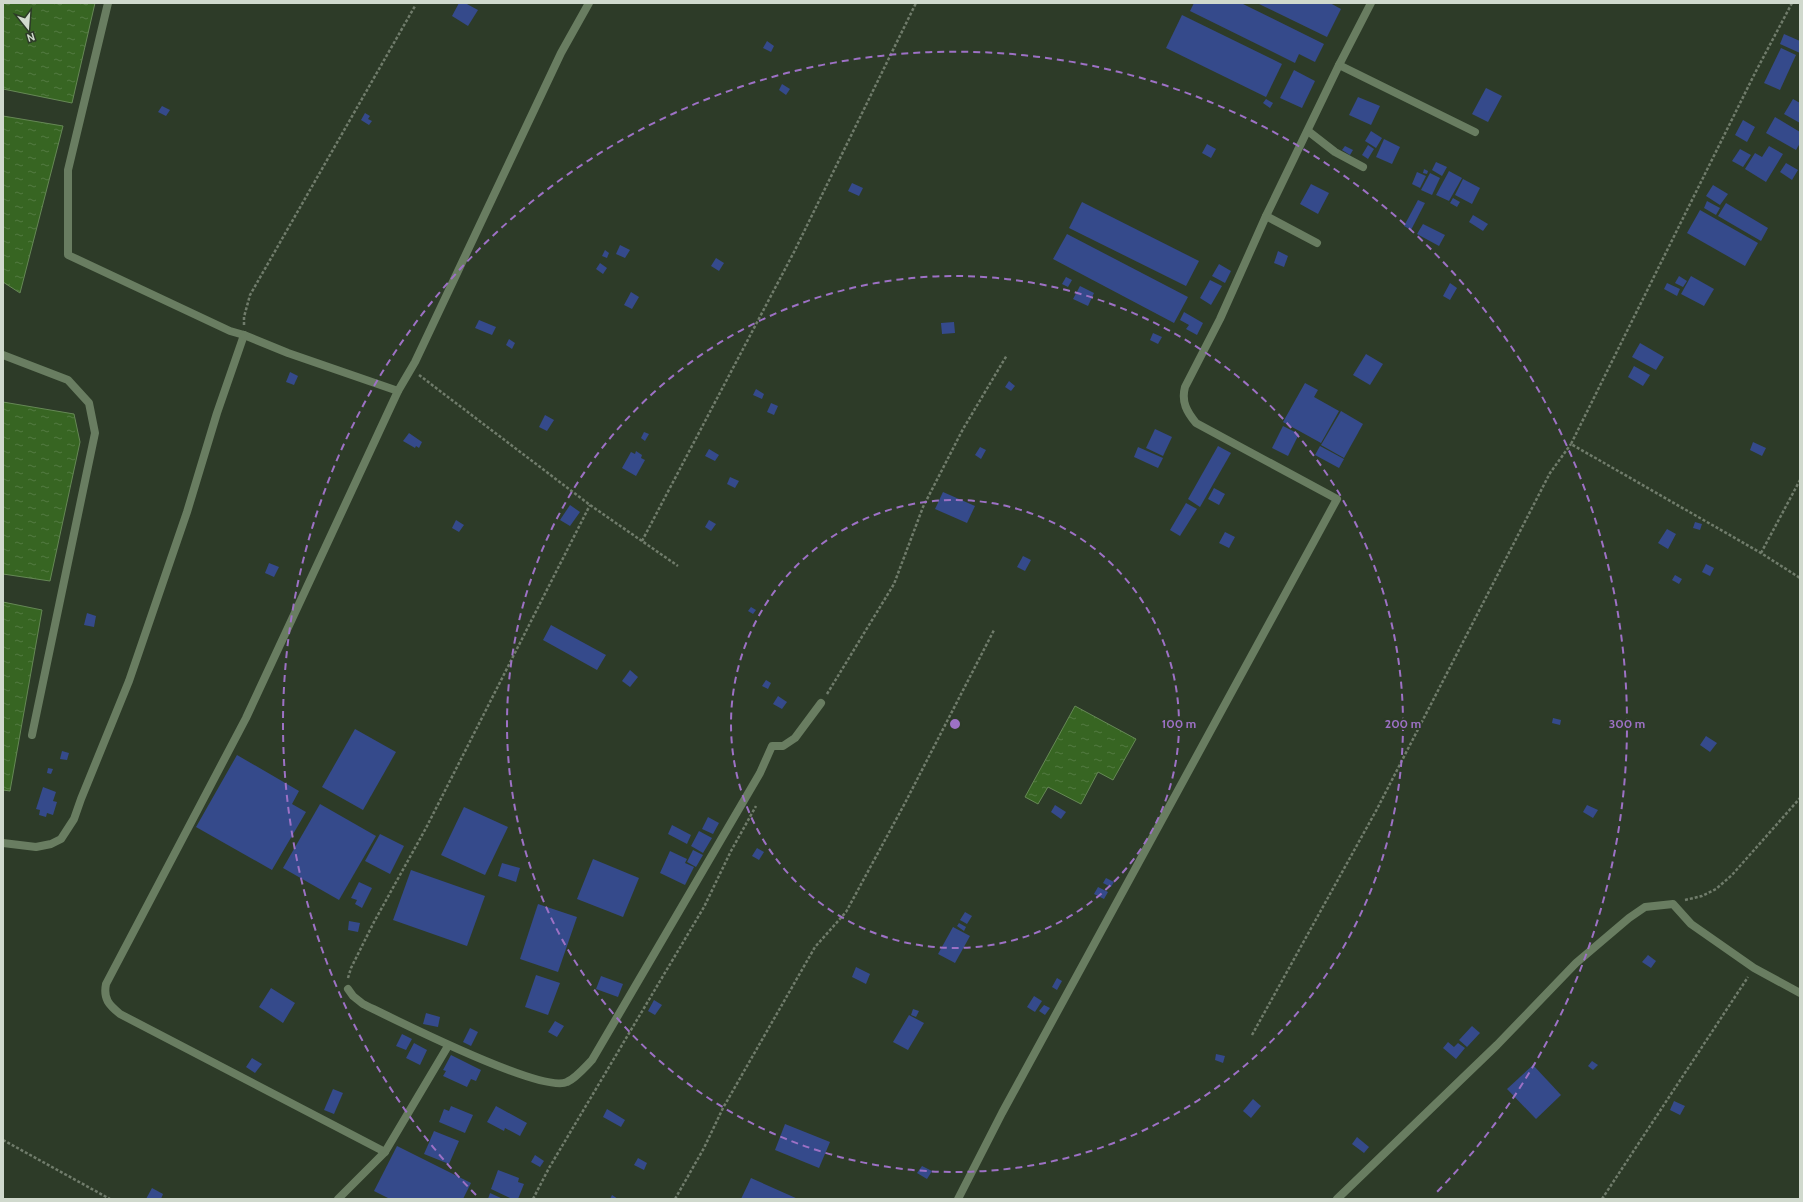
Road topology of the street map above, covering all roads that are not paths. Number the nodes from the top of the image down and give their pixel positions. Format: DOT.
graph roads {
  1 [pos="108,3"];
  2 [pos="589,3"];
  3 [pos="1371,3"];
  4 [pos="1339,65"];
  5 [pos="1308,131"];
  6 [pos="1475,132"];
  7 [pos="1363,167"];
  8 [pos="1266,216"];
  9 [pos="1317,243"];
  10 [pos="244,335"];
  11 [pos="3,355"];
  12 [pos="398,391"];
  13 [pos="822,703"];
  14 [pos="32,735"];
  15 [pos="3,843"];
  16 [pos="348,988"];
  17 [pos="1800,993"];
  18 [pos="448,1046"];
  19 [pos="385,1152"];
  20 [pos="338,1199"];
  21 [pos="958,1199"];
  22 [pos="1337,1199"];
  1 -- 10 [label="street"];
  2 -- 12 [label="street"];
  3 -- 4 [label="street"];
  4 -- 5 [label="street"];
  4 -- 6 [label="street"];
  5 -- 7 [label="street"];
  5 -- 8 [label="street"];
  8 -- 9 [label="street"];
  8 -- 21 [label="street"];
  10 -- 12 [label="street"];
  10 -- 15 [label="street"];
  11 -- 14 [label="street"];
  12 -- 19 [label="street"];
  13 -- 18 [label="street"];
  16 -- 18 [label="street"];
  17 -- 22 [label="street"];
  18 -- 19 [label="street"];
  19 -- 20 [label="street"];
}
